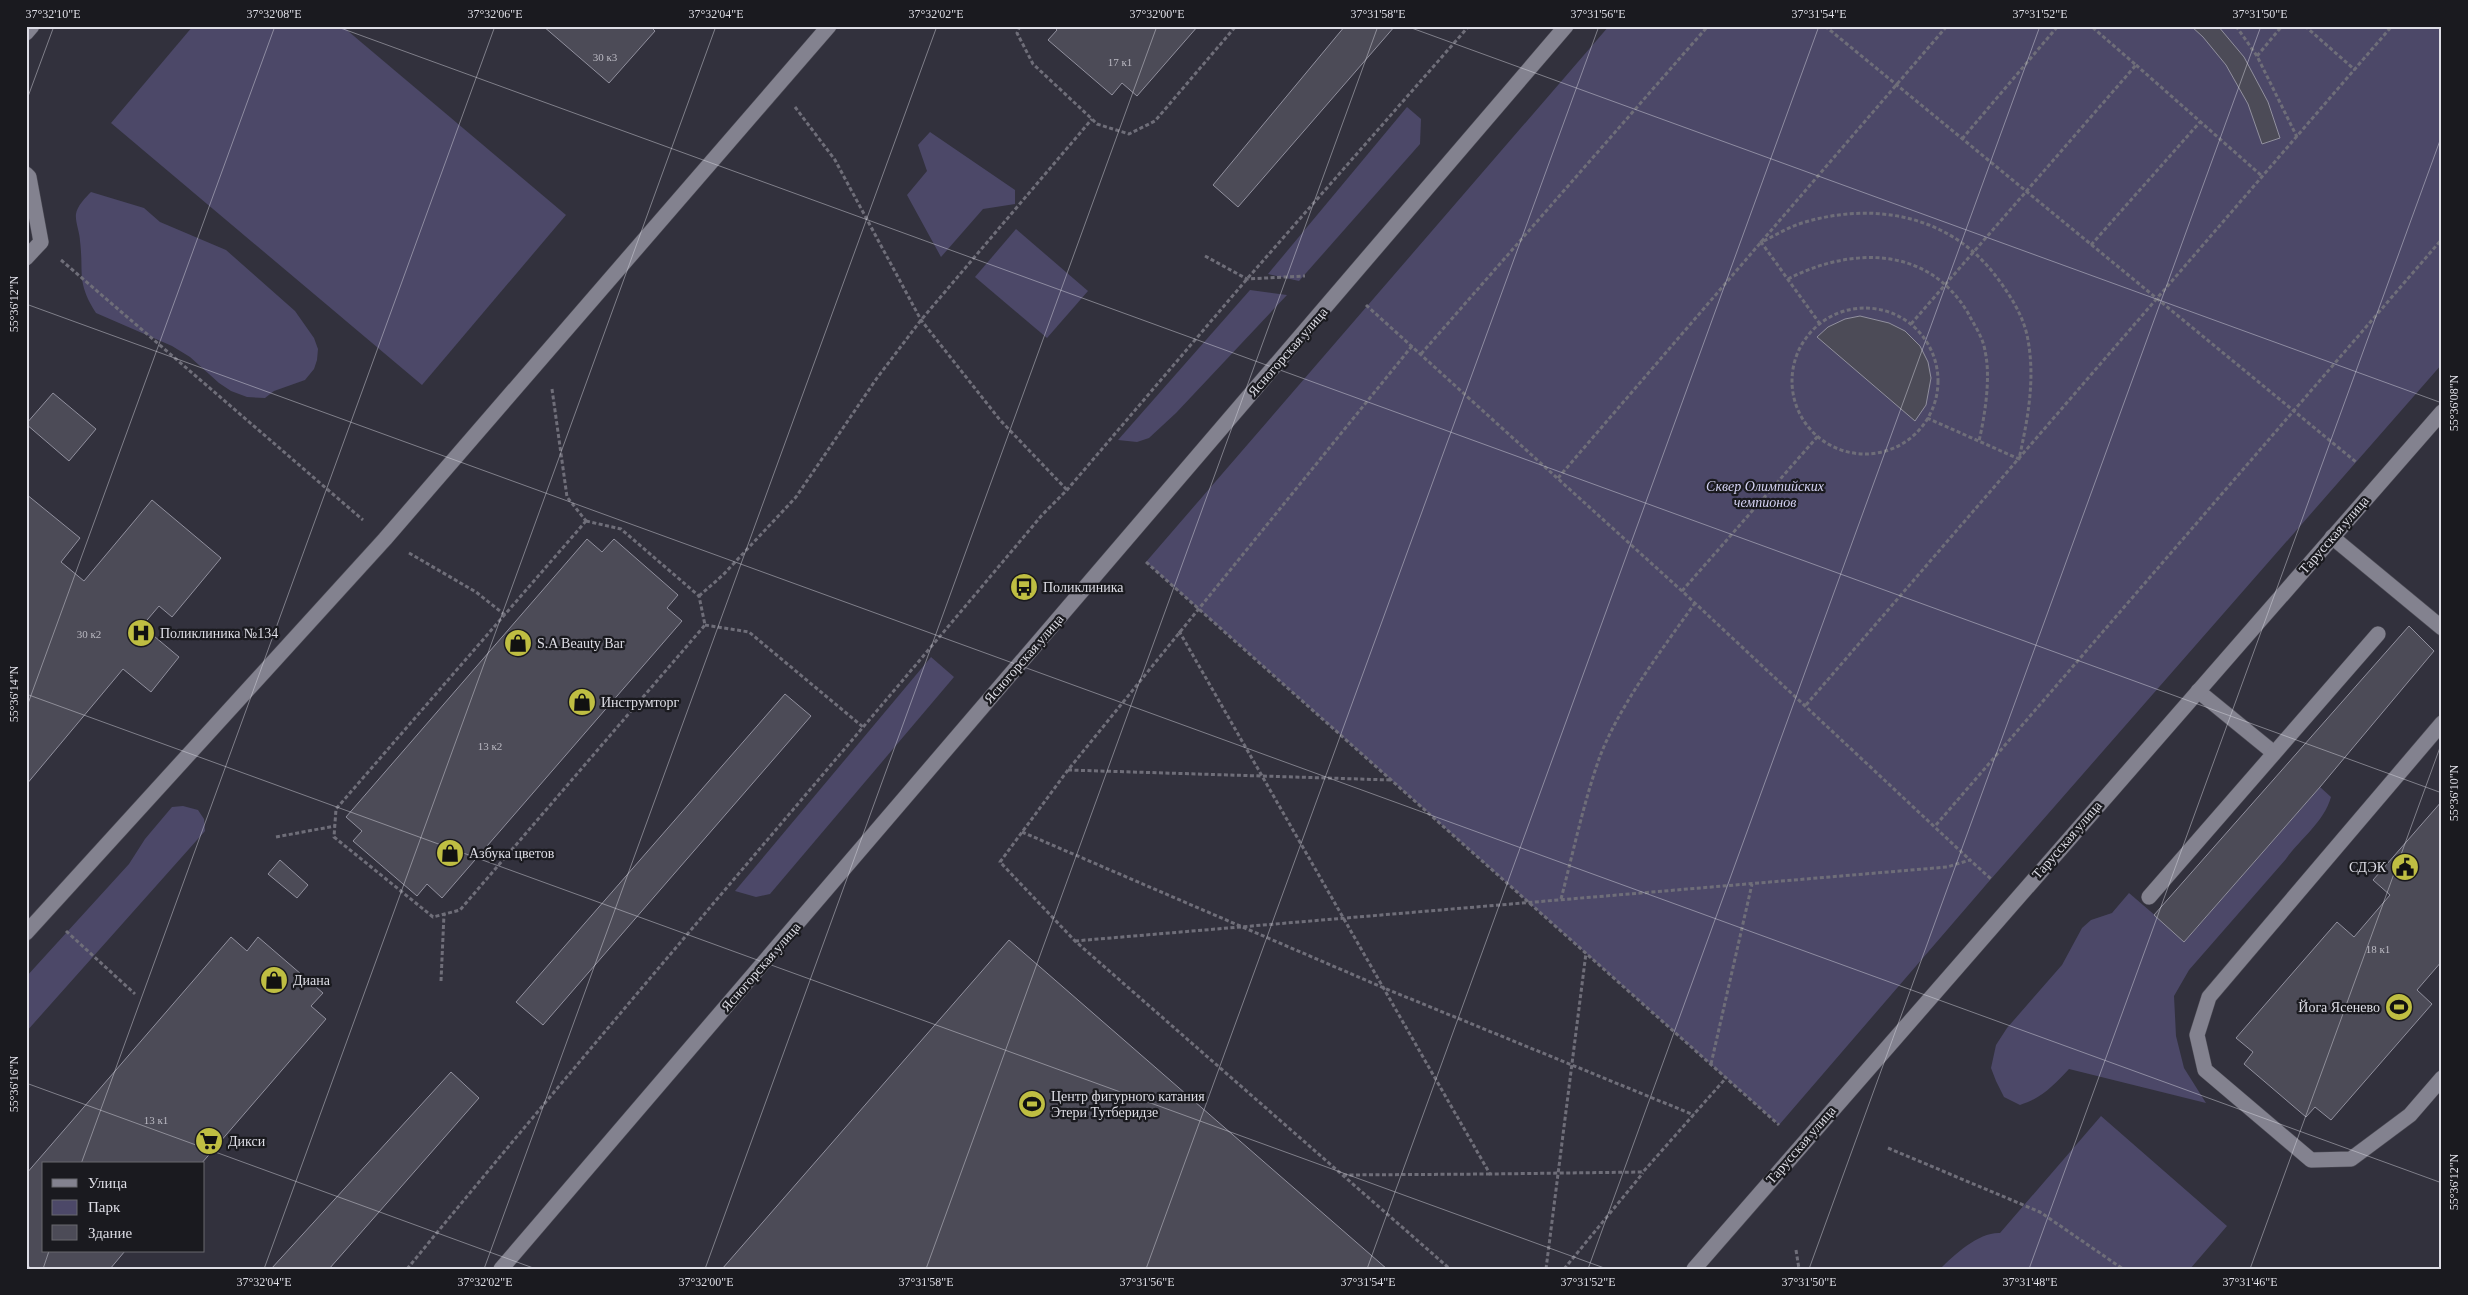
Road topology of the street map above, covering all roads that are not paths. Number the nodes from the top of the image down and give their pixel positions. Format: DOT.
graph roads {
  1 [pos="32,26"];
  2 [pos="829,26"];
  3 [pos="1566,26"];
  4 [pos="26,33"];
  5 [pos="26,174"];
  6 [pos="26,258"];
  7 [pos="2442,412"];
  8 [pos="2332,537"];
  9 [pos="2442,628"];
  10 [pos="2378,634"];
  11 [pos="2198,690"];
  12 [pos="2442,723"];
  13 [pos="2274,753"];
  14 [pos="2149,897"];
  15 [pos="26,933"];
  16 [pos="2442,1078"];
  17 [pos="501,1269"];
  18 [pos="1694,1269"];
  1 -- 4 [label="main road"];
  2 -- 15 [label="main road"];
  3 -- 17 [label="main road, Ясногорская улица"];
  5 -- 6 [label="main road"];
  7 -- 8 [label="main road, Тарусская улица"];
  8 -- 9 [label="main road"];
  8 -- 11 [label="main road, Тарусская улица"];
  10 -- 13 [label="main road"];
  11 -- 13 [label="main road"];
  11 -- 18 [label="main road, Тарусская улица"];
  12 -- 16 [label="main road"];
  13 -- 14 [label="main road"];
}
